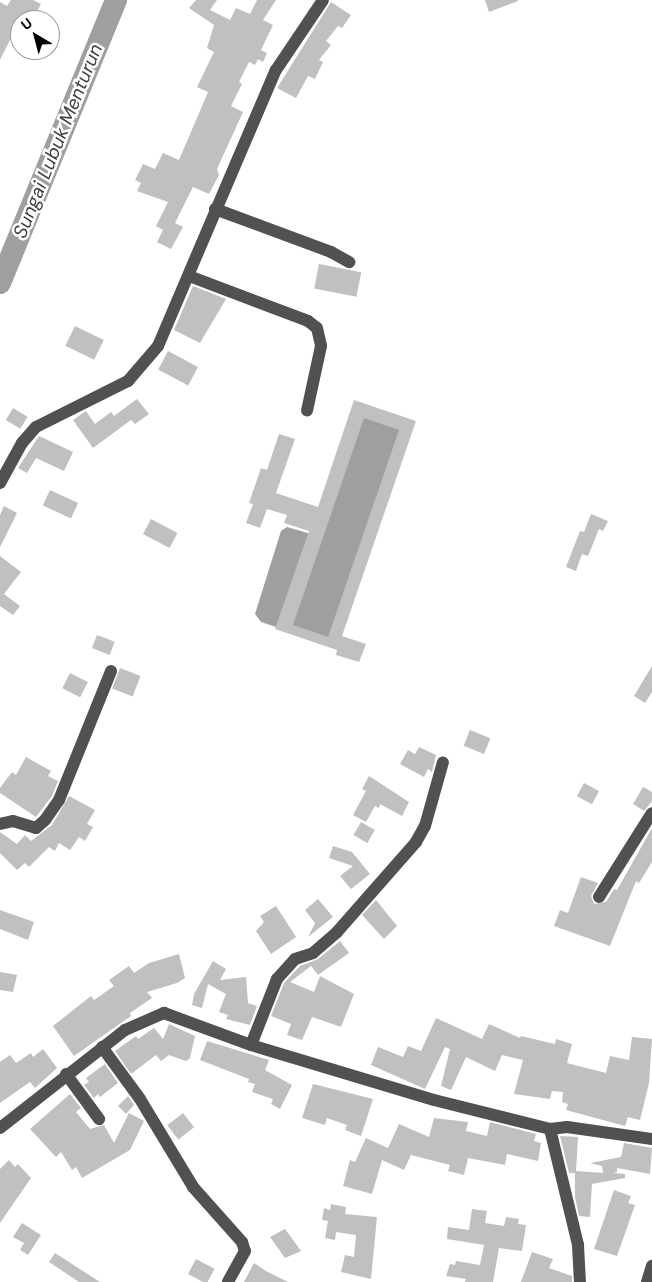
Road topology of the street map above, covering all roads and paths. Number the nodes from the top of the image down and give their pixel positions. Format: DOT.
graph roads {
  1 [pos="323,0"];
  2 [pos="214,209"];
  3 [pos="349,262"];
  4 [pos="189,276"];
  5 [pos="306,411"];
  6 [pos="0,483"];
  7 [pos="110,671"];
  8 [pos="443,762"];
  9 [pos="652,813"];
  10 [pos="0,824"];
  11 [pos="599,897"];
  12 [pos="251,1045"];
  13 [pos="102,1047"];
  14 [pos="66,1074"];
  15 [pos="98,1119"];
  16 [pos="0,1128"];
  17 [pos="550,1129"];
  18 [pos="652,1138"];
  19 [pos="652,1266"];
  20 [pos="228,1282"];
  21 [pos="580,1282"];
  22 [pos="647,1282"];
  1 -- 2 [label="street"];
  2 -- 3 [label="street"];
  2 -- 4 [label="street"];
  4 -- 5 [label="street"];
  4 -- 6 [label="street"];
  7 -- 10 [label="street"];
  8 -- 12 [label="street"];
  9 -- 11 [label="street"];
  12 -- 13 [label="street"];
  12 -- 17 [label="street"];
  13 -- 14 [label="street"];
  13 -- 20 [label="street"];
  14 -- 15 [label="street"];
  14 -- 16 [label="street"];
  17 -- 18 [label="street"];
  17 -- 21 [label="street"];
  19 -- 22 [label="street"];
}
